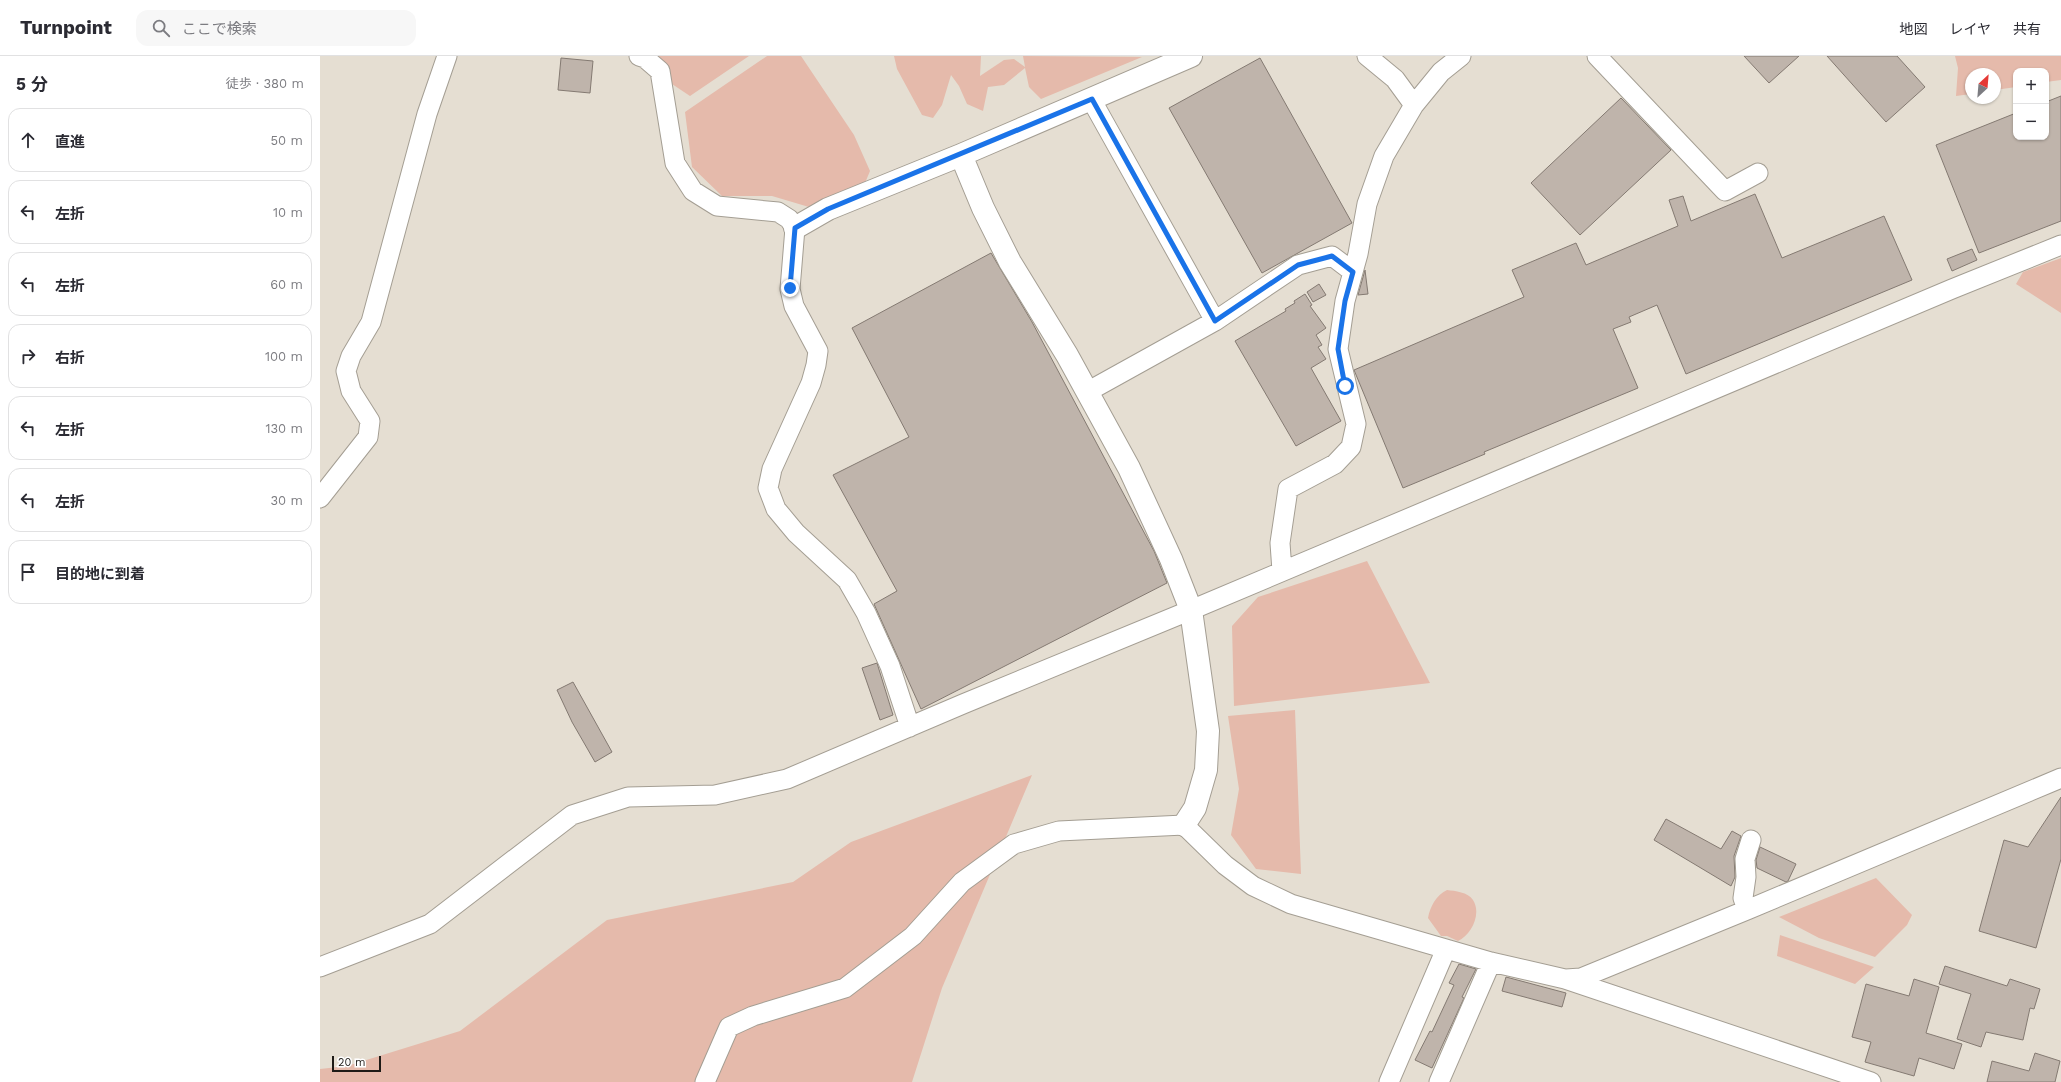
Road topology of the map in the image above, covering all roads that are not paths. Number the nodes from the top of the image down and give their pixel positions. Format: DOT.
graph roads {
  1 [pos="447,56"];
  2 [pos="639,56"];
  3 [pos="1192,56"];
  4 [pos="1367,56"];
  5 [pos="1461,56"];
  6 [pos="1597,56"];
  7 [pos="1092,99"];
  8 [pos="1414,105"];
  9 [pos="961,155"];
  10 [pos="1758,173"];
  11 [pos="795,228"];
  12 [pos="2061,245"];
  13 [pos="1353,272"];
  14 [pos="1215,321"];
  15 [pos="1087,392"];
  16 [pos="320,498"];
  17 [pos="1282,571"];
  18 [pos="1192,610"];
  19 [pos="910,727"];
  20 [pos="2061,778"];
  21 [pos="1184,825"];
  22 [pos="1751,840"];
  23 [pos="1747,910"];
  24 [pos="1446,949"];
  25 [pos="1491,962"];
  26 [pos="320,967"];
  27 [pos="1565,979"];
  28 [pos="705,1082"];
  29 [pos="1389,1082"];
  30 [pos="1439,1082"];
  31 [pos="1871,1082"];
  1 -- 16 [label="street"];
  2 -- 11 [label="street"];
  3 -- 7 [label="street"];
  4 -- 8 [label="street"];
  5 -- 8 [label="street"];
  6 -- 10 [label="street"];
  7 -- 9 [label="street"];
  7 -- 14 [label="street"];
  8 -- 13 [label="street"];
  9 -- 11 [label="street"];
  9 -- 15 [label="street"];
  11 -- 19 [label="street"];
  12 -- 17 [label="street"];
  13 -- 14 [label="street"];
  13 -- 17 [label="street"];
  14 -- 15 [label="street"];
  15 -- 18 [label="street"];
  17 -- 18 [label="street"];
  18 -- 19 [label="street"];
  18 -- 21 [label="street"];
  19 -- 26 [label="street"];
  20 -- 23 [label="street"];
  21 -- 24 [label="street"];
  21 -- 28 [label="street"];
  22 -- 23 [label="street"];
  23 -- 27 [label="street"];
  24 -- 25 [label="street"];
  24 -- 29 [label="street"];
  25 -- 27 [label="street"];
  25 -- 30 [label="street"];
  27 -- 31 [label="street"];
}
